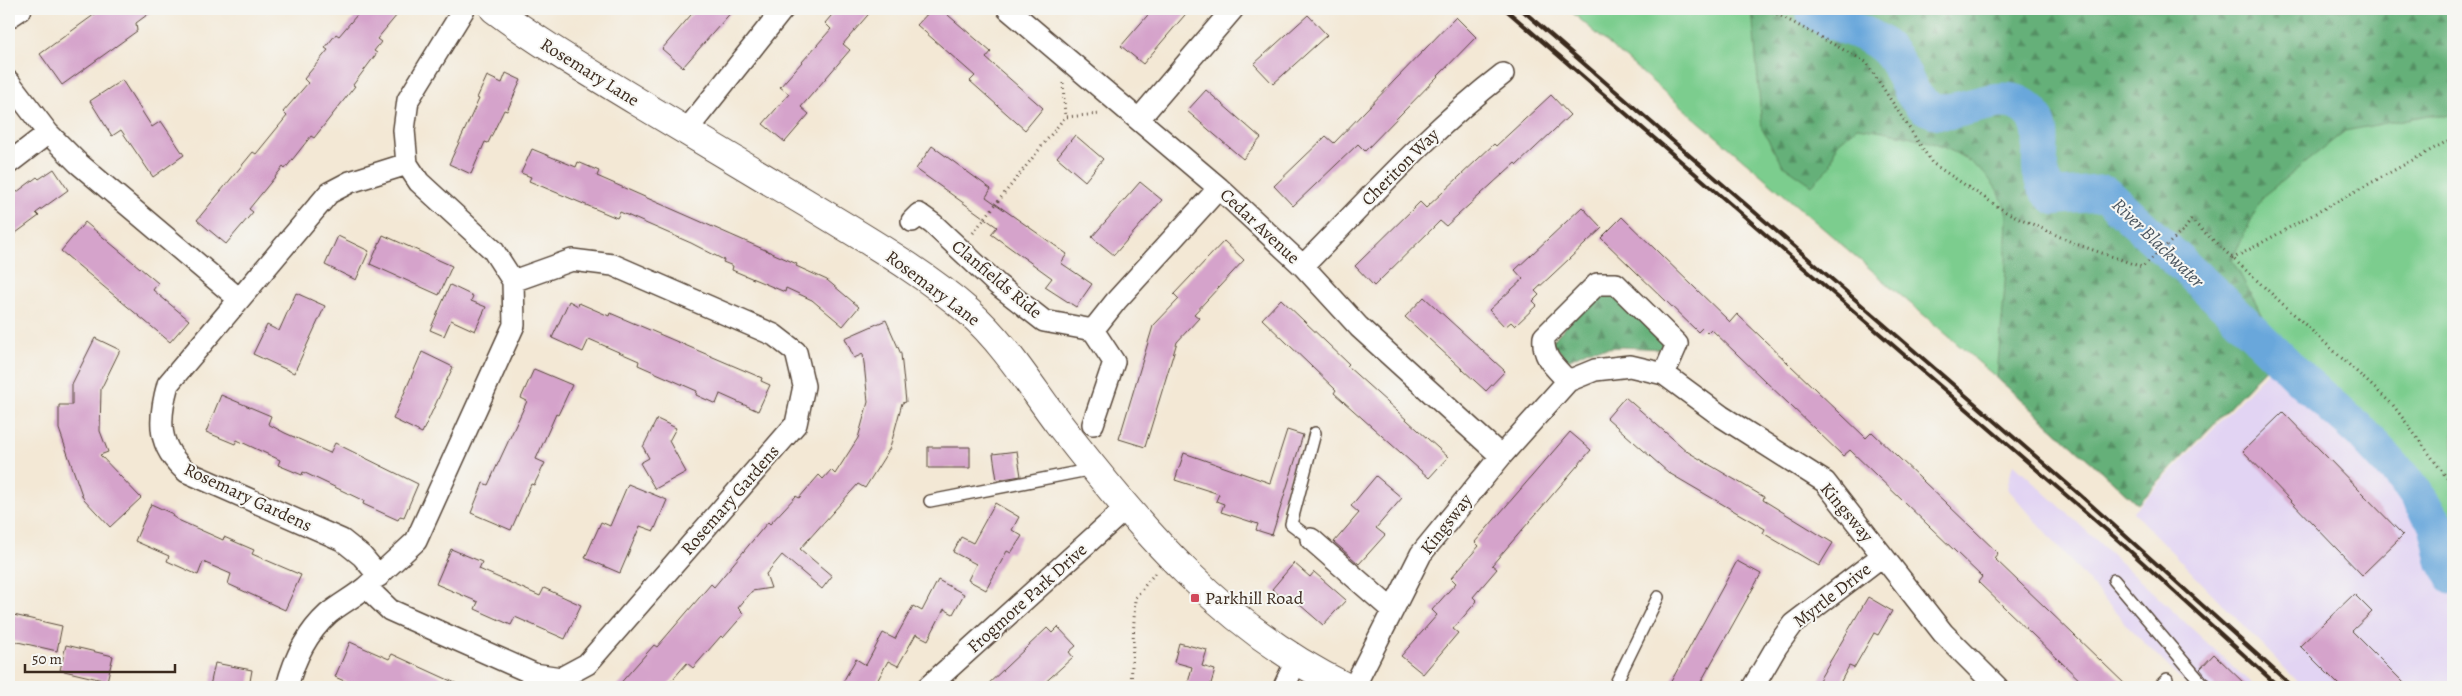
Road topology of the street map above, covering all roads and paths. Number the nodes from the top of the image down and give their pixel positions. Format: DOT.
graph roads {
  1 [pos="21,9"];
  2 [pos="464,9"];
  3 [pos="494,9"];
  4 [pos="783,9"];
  5 [pos="1008,9"];
  6 [pos="1233,9"];
  7 [pos="1768,9"];
  8 [pos="9,17"];
  9 [pos="1503,74"];
  10 [pos="9,82"];
  11 [pos="1135,116"];
  12 [pos="686,131"];
  13 [pos="48,132"];
  14 [pos="2453,138"];
  15 [pos="9,163"];
  16 [pos="407,164"];
  17 [pos="1219,188"];
  18 [pos="912,221"];
  19 [pos="960,250"];
  20 [pos="2232,259"];
  21 [pos="1303,266"];
  22 [pos="513,281"];
  23 [pos="239,299"];
  24 [pos="1093,330"];
  25 [pos="1664,374"];
  26 [pos="1568,381"];
  27 [pos="1093,424"];
  28 [pos="1315,432"];
  29 [pos="1501,456"];
  30 [pos="1095,469"];
  31 [pos="2453,486"];
  32 [pos="930,501"];
  33 [pos="1126,509"];
  34 [pos="1311,539"];
  35 [pos="1882,556"];
  36 [pos="1158,569"];
  37 [pos="2114,580"];
  38 [pos="373,582"];
  39 [pos="1658,597"];
  40 [pos="1392,610"];
  41 [pos="1296,661"];
  42 [pos="562,683"];
  43 [pos="287,687"];
  44 [pos="928,687"];
  45 [pos="1131,687"];
  46 [pos="1284,687"];
  47 [pos="1346,687"];
  48 [pos="1354,687"];
  49 [pos="1614,687"];
  50 [pos="1753,687"];
  51 [pos="1997,687"];
  52 [pos="2205,687"];
  1 -- 8 [label="street"];
  2 -- 16 [label="street"];
  3 -- 12 [label="street, Rosemary Lane"];
  4 -- 12 [label="street"];
  5 -- 11 [label="street, Cedar Avenue"];
  6 -- 11 [label="street"];
  7 -- 20 [label="path"];
  9 -- 21 [label="street, Cheriton Way"];
  10 -- 13 [label="street"];
  11 -- 17 [label="street, Cedar Avenue"];
  11 -- 19 [label="path"];
  12 -- 30 [label="street, Rosemary Lane"];
  13 -- 15 [label="street"];
  13 -- 23 [label="street"];
  14 -- 20 [label="path"];
  16 -- 22 [label="street"];
  16 -- 23 [label="street, Rosemary Gardens"];
  17 -- 21 [label="street, Cedar Avenue"];
  17 -- 24 [label="street"];
  18 -- 19 [label="street, Clanfields Ride"];
  19 -- 24 [label="street, Clanfields Ride"];
  20 -- 31 [label="path"];
  21 -- 29 [label="street, Cedar Avenue"];
  22 -- 38 [label="street"];
  22 -- 42 [label="street, Rosemary Gardens"];
  23 -- 38 [label="street, Rosemary Gardens"];
  24 -- 27 [label="street"];
  25 -- 26 [label="street, Kingsway"];
  25 -- 26 [label="street"];
  25 -- 35 [label="street, Kingsway"];
  26 -- 29 [label="street, Kingsway"];
  28 -- 34 [label="lane"];
  29 -- 40 [label="street, Kingsway"];
  30 -- 32 [label="lane"];
  30 -- 33 [label="street, Rosemary Lane"];
  33 -- 41 [label="street, Rosemary Lane"];
  33 -- 44 [label="street, Frogmore Park Drive"];
  34 -- 40 [label="street"];
  35 -- 50 [label="street, Myrtle Drive"];
  35 -- 51 [label="street, Kingsway"];
  36 -- 45 [label="path"];
  37 -- 52 [label="lane"];
  38 -- 42 [label="street, Rosemary Gardens"];
  38 -- 43 [label="street"];
  39 -- 49 [label="lane"];
  40 -- 48 [label="street, Kingsway"];
  41 -- 46 [label="street"];
  41 -- 47 [label="street, Rosemary Lane"];
}
